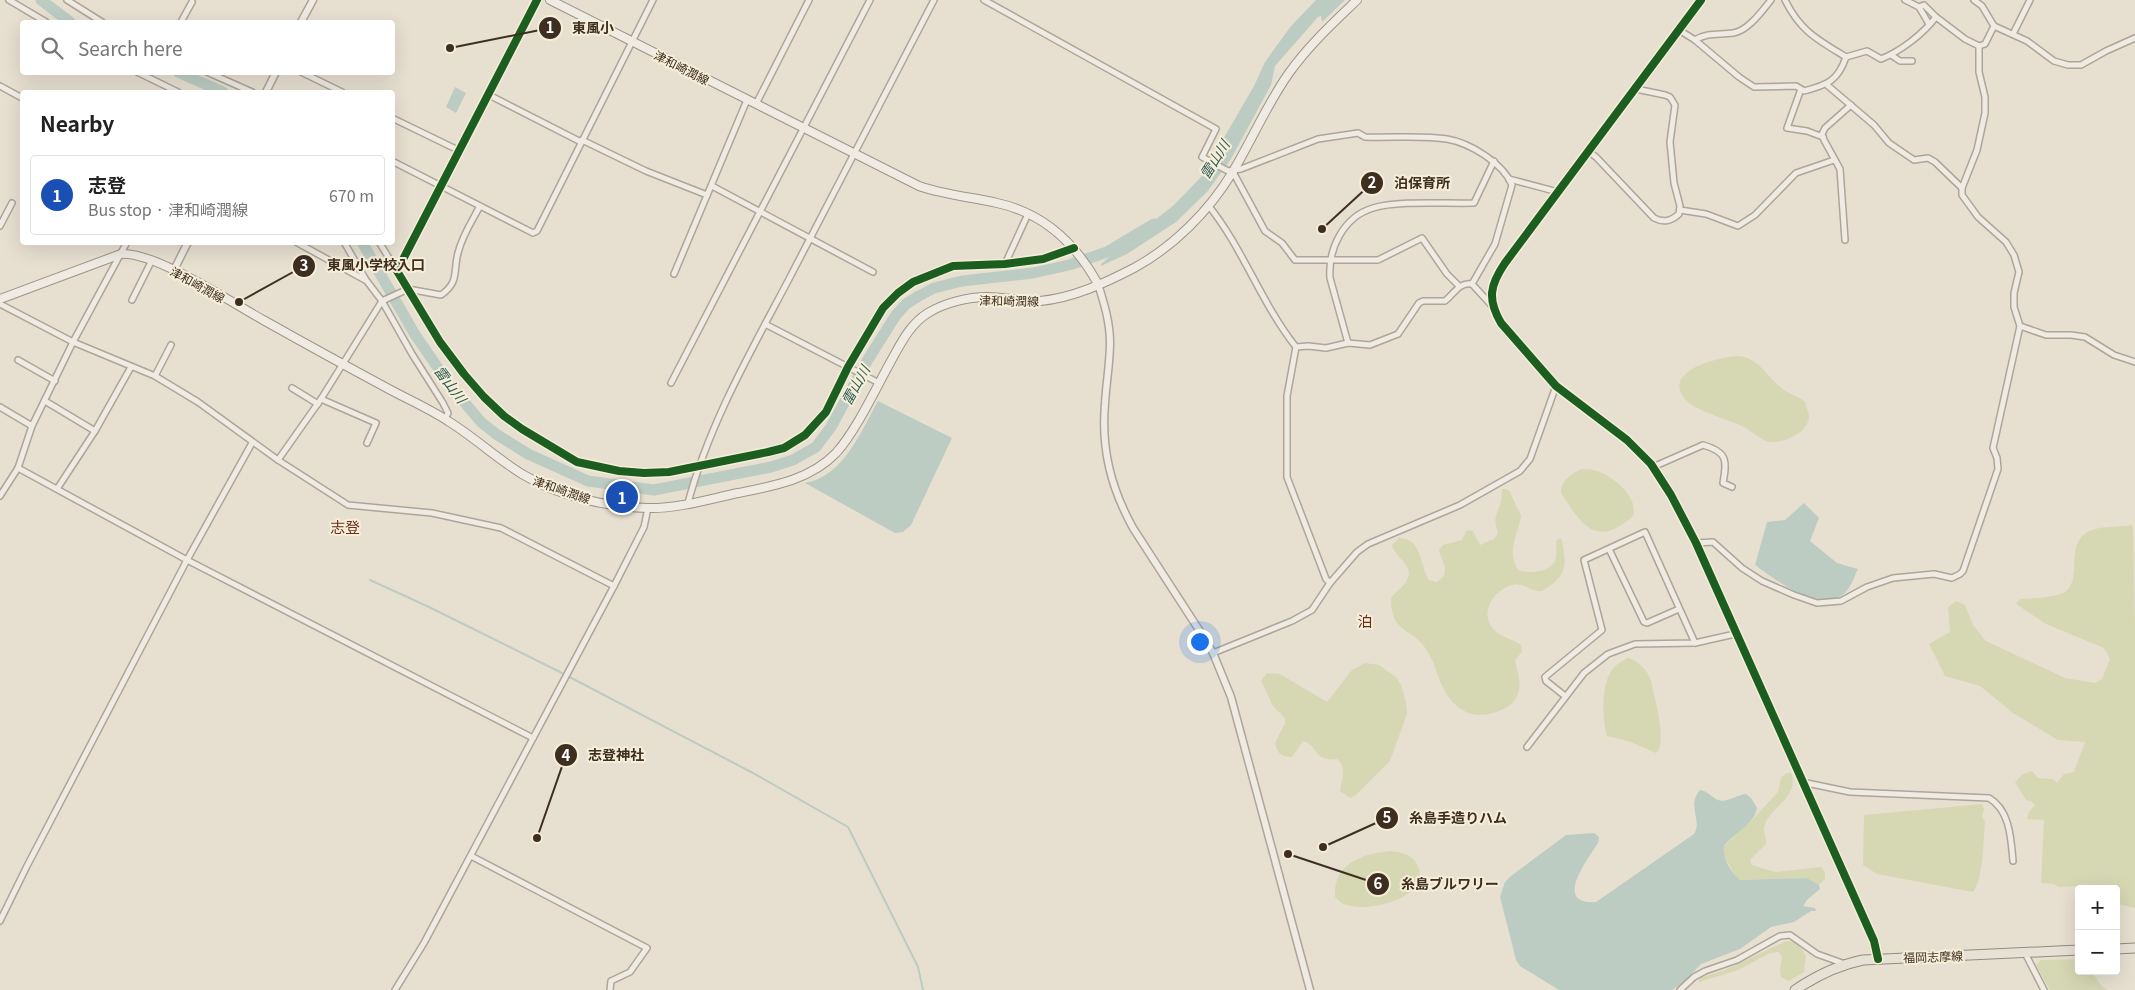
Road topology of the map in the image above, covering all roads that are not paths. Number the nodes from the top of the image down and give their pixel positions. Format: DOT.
graph roads {
  1 [pos="9,0"];
  2 [pos="67,0"];
  3 [pos="536,0"];
  4 [pos="550,0"];
  5 [pos="653,0"];
  6 [pos="809,0"];
  7 [pos="870,0"];
  8 [pos="934,0"];
  9 [pos="984,0"];
  10 [pos="1358,0"];
  11 [pos="1701,0"];
  12 [pos="1771,0"];
  13 [pos="1785,0"];
  14 [pos="1905,0"];
  15 [pos="1974,0"];
  16 [pos="2030,0"];
  17 [pos="191,1"];
  18 [pos="310,1"];
  19 [pos="1349,3"];
  20 [pos="1923,4"];
  21 [pos="1936,17"];
  22 [pos="43,20"];
  23 [pos="99,20"];
  24 [pos="182,20"];
  25 [pos="302,20"];
  26 [pos="1929,24"];
  27 [pos="1994,26"];
  28 [pos="1679,30"];
  29 [pos="2014,34"];
  30 [pos="2135,38"];
  31 [pos="1695,40"];
  32 [pos="632,42"];
  33 [pos="1979,46"];
  34 [pos="1890,55"];
  35 [pos="1846,57"];
  36 [pos="1912,61"];
  37 [pos="143,75"];
  38 [pos="214,75"];
  39 [pos="274,75"];
  40 [pos="307,75"];
  41 [pos="1827,85"];
  42 [pos="0,86"];
  43 [pos="1636,89"];
  44 [pos="1801,89"];
  45 [pos="174,90"];
  46 [pos="248,90"];
  47 [pos="267,90"];
  48 [pos="338,90"];
  49 [pos="489,95"];
  50 [pos="20,97"];
  51 [pos="747,100"];
  52 [pos="756,104"];
  53 [pos="1851,105"];
  54 [pos="395,119"];
  55 [pos="804,129"];
  56 [pos="1823,137"];
  57 [pos="581,141"];
  58 [pos="460,151"];
  59 [pos="1588,151"];
  60 [pos="855,154"];
  61 [pos="1834,160"];
  62 [pos="1494,161"];
  63 [pos="395,163"];
  64 [pos="1230,171"];
  65 [pos="1509,180"];
  66 [pos="441,186"];
  67 [pos="712,186"];
  68 [pos="1962,188"];
  69 [pos="1558,192"];
  70 [pos="707,196"];
  71 [pos="12,203"];
  72 [pos="1208,205"];
  73 [pos="480,206"];
  74 [pos="1680,210"];
  75 [pos="761,213"];
  76 [pos="1028,214"];
  77 [pos="0,226"];
  78 [pos="810,239"];
  79 [pos="1845,240"];
  80 [pos="126,245"];
  81 [pos="186,245"];
  82 [pos="302,245"];
  83 [pos="346,245"];
  84 [pos="381,245"];
  85 [pos="1076,250"];
  86 [pos="121,254"];
  87 [pos="152,260"];
  88 [pos="1330,260"];
  89 [pos="1005,264"];
  90 [pos="174,270"];
  91 [pos="397,271"];
  92 [pos="873,272"];
  93 [pos="674,274"];
  94 [pos="366,280"];
  95 [pos="1098,284"];
  96 [pos="1472,284"];
  97 [pos="1460,286"];
  98 [pos="407,290"];
  99 [pos="0,299"];
  100 [pos="132,300"];
  101 [pos="383,300"];
  102 [pos="0,304"];
  103 [pos="1494,308"];
  104 [pos="765,324"];
  105 [pos="2020,326"];
  106 [pos="73,342"];
  107 [pos="1348,343"];
  108 [pos="171,345"];
  109 [pos="1296,347"];
  110 [pos="18,360"];
  111 [pos="2135,362"];
  112 [pos="342,365"];
  113 [pos="131,367"];
  114 [pos="848,367"];
  115 [pos="155,376"];
  116 [pos="55,381"];
  117 [pos="672,382"];
  118 [pos="879,383"];
  119 [pos="1556,386"];
  120 [pos="292,388"];
  121 [pos="45,401"];
  122 [pos="320,402"];
  123 [pos="0,407"];
  124 [pos="445,419"];
  125 [pos="32,426"];
  126 [pos="95,431"];
  127 [pos="252,442"];
  128 [pos="367,443"];
  129 [pos="278,460"];
  130 [pos="697,467"];
  131 [pos="1653,467"];
  132 [pos="18,468"];
  133 [pos="1732,487"];
  134 [pos="57,490"];
  135 [pos="0,496"];
  136 [pos="688,503"];
  137 [pos="648,508"];
  138 [pos="1696,543"];
  139 [pos="1609,548"];
  140 [pos="187,560"];
  141 [pos="1330,583"];
  142 [pos="614,586"];
  143 [pos="1680,609"];
  144 [pos="1735,634"];
  145 [pos="1695,643"];
  146 [pos="1212,653"];
  147 [pos="1565,696"];
  148 [pos="533,738"];
  149 [pos="1527,746"];
  150 [pos="1802,782"];
  151 [pos="471,856"];
  152 [pos="2013,861"];
  153 [pos="0,921"];
  154 [pos="2135,948"];
  155 [pos="2120,949"];
  156 [pos="2075,950"];
  157 [pos="2025,953"];
  158 [pos="1878,959"];
  159 [pos="1845,964"];
  160 [pos="395,990"];
  161 [pos="610,990"];
  162 [pos="1310,990"];
  163 [pos="1680,990"];
  164 [pos="1795,990"];
  165 [pos="2044,990"];
  1 -- 22 [label="street"];
  2 -- 23 [label="street"];
  3 -- 49 [label="street"];
  4 -- 32 [label="main road, 津和崎潤線"];
  5 -- 32 [label="street"];
  6 -- 52 [label="street"];
  7 -- 55 [label="street"];
  8 -- 60 [label="street"];
  9 -- 64 [label="street"];
  10 -- 19 [label="main road, 津和崎潤線"];
  11 -- 28 [label="street"];
  12 -- 31 [label="street"];
  13 -- 35 [label="street"];
  14 -- 20 [label="street"];
  15 -- 27 [label="street"];
  16 -- 29 [label="street"];
  17 -- 24 [label="street"];
  18 -- 25 [label="street"];
  19 -- 64 [label="main road, 津和崎潤線"];
  20 -- 21 [label="street"];
  20 -- 26 [label="street"];
  21 -- 26 [label="street"];
  21 -- 33 [label="street"];
  26 -- 34 [label="street"];
  27 -- 29 [label="street"];
  27 -- 33 [label="street"];
  28 -- 31 [label="street"];
  28 -- 43 [label="street"];
  29 -- 30 [label="street"];
  31 -- 44 [label="street"];
  32 -- 51 [label="main road, 津和崎潤線"];
  32 -- 57 [label="street"];
  33 -- 68 [label="street"];
  34 -- 35 [label="street"];
  34 -- 36 [label="street"];
  35 -- 41 [label="street"];
  37 -- 45 [label="street"];
  38 -- 46 [label="street"];
  39 -- 47 [label="street"];
  40 -- 48 [label="street"];
  41 -- 44 [label="street"];
  41 -- 53 [label="street"];
  42 -- 50 [label="street"];
  43 -- 59 [label="street"];
  43 -- 74 [label="street"];
  44 -- 56 [label="street"];
  49 -- 57 [label="street"];
  49 -- 58 [label="street"];
  51 -- 52 [label="main road, 津和崎潤線"];
  51 -- 67 [label="street"];
  52 -- 55 [label="main road, 津和崎潤線"];
  53 -- 56 [label="street"];
  53 -- 68 [label="street"];
  54 -- 58 [label="street"];
  55 -- 60 [label="main road, 津和崎潤線"];
  55 -- 75 [label="street"];
  56 -- 61 [label="street"];
  57 -- 70 [label="street"];
  57 -- 73 [label="street"];
  58 -- 66 [label="street"];
  59 -- 69 [label="street"];
  59 -- 74 [label="street"];
  60 -- 76 [label="main road, 津和崎潤線"];
  60 -- 78 [label="street"];
  61 -- 74 [label="street"];
  61 -- 79 [label="street"];
  62 -- 64 [label="street"];
  62 -- 65 [label="street"];
  62 -- 88 [label="street"];
  63 -- 66 [label="street"];
  64 -- 72 [label="main road, 津和崎潤線"];
  64 -- 88 [label="street"];
  65 -- 69 [label="street"];
  65 -- 96 [label="street"];
  66 -- 73 [label="street"];
  66 -- 91 [label="street"];
  67 -- 70 [label="street"];
  67 -- 75 [label="street"];
  68 -- 105 [label="street"];
  69 -- 103 [label="street"];
  70 -- 93 [label="street"];
  71 -- 77 [label="street"];
  72 -- 95 [label="main road, 津和崎潤線"];
  72 -- 109 [label="street"];
  73 -- 98 [label="street"];
  75 -- 78 [label="street"];
  75 -- 117 [label="street"];
  76 -- 85 [label="main road, 津和崎潤線"];
  76 -- 89 [label="street"];
  78 -- 92 [label="street"];
  78 -- 104 [label="street"];
  80 -- 86 [label="street"];
  81 -- 90 [label="street"];
  82 -- 94 [label="street"];
  83 -- 94 [label="street"];
  84 -- 91 [label="street"];
  85 -- 89 [label="street"];
  85 -- 95 [label="main road, 津和崎潤線"];
  86 -- 87 [label="main road, 津和崎潤線"];
  86 -- 99 [label="main road"];
  86 -- 106 [label="street"];
  87 -- 90 [label="main road, 津和崎潤線"];
  87 -- 100 [label="street"];
  88 -- 97 [label="street"];
  88 -- 107 [label="street"];
  89 -- 114 [label="street"];
  90 -- 112 [label="main road, 津和崎潤線"];
  91 -- 98 [label="street"];
  94 -- 101 [label="street"];
  95 -- 118 [label="main road, 津和崎潤線"];
  95 -- 146 [label="street"];
  96 -- 97 [label="street"];
  96 -- 103 [label="street"];
  97 -- 107 [label="street"];
  98 -- 101 [label="street"];
  98 -- 130 [label="street"];
  101 -- 112 [label="street"];
  101 -- 124 [label="street"];
  102 -- 106 [label="street"];
  103 -- 119 [label="street"];
  104 -- 114 [label="street"];
  104 -- 130 [label="street"];
  105 -- 111 [label="street"];
  105 -- 138 [label="street"];
  106 -- 113 [label="street"];
  106 -- 116 [label="street"];
  107 -- 109 [label="street"];
  108 -- 115 [label="street"];
  109 -- 141 [label="street"];
  110 -- 116 [label="street"];
  112 -- 122 [label="street"];
  112 -- 124 [label="main road, 津和崎潤線"];
  113 -- 115 [label="street"];
  113 -- 126 [label="street"];
  114 -- 118 [label="street"];
  114 -- 130 [label="street"];
  115 -- 127 [label="street"];
  116 -- 121 [label="street"];
  118 -- 136 [label="main road, 津和崎潤線"];
  119 -- 131 [label="street"];
  119 -- 141 [label="street"];
  120 -- 122 [label="street"];
  121 -- 125 [label="street"];
  121 -- 126 [label="street"];
  122 -- 128 [label="street"];
  122 -- 129 [label="street"];
  123 -- 125 [label="street"];
  124 -- 137 [label="main road, 津和崎潤線"];
  125 -- 132 [label="street"];
  126 -- 134 [label="street"];
  127 -- 129 [label="street"];
  127 -- 140 [label="street"];
  129 -- 142 [label="street"];
  130 -- 136 [label="street"];
  131 -- 133 [label="street"];
  131 -- 138 [label="street"];
  132 -- 134 [label="street"];
  132 -- 135 [label="street"];
  134 -- 140 [label="street"];
  136 -- 137 [label="main road, 津和崎潤線"];
  137 -- 142 [label="street"];
  138 -- 144 [label="street"];
  139 -- 143 [label="street"];
  139 -- 143 [label="street"];
  139 -- 147 [label="street"];
  140 -- 148 [label="street"];
  140 -- 153 [label="street"];
  141 -- 146 [label="street"];
  142 -- 148 [label="street"];
  143 -- 145 [label="street"];
  144 -- 145 [label="street"];
  144 -- 150 [label="street"];
  145 -- 147 [label="street"];
  146 -- 162 [label="street"];
  147 -- 149 [label="street"];
  148 -- 151 [label="street"];
  150 -- 152 [label="street"];
  150 -- 158 [label="street"];
  151 -- 160 [label="street"];
  151 -- 161 [label="street"];
  154 -- 155 [label="main road"];
  156 -- 157 [label="main road, 福岡志摩線"];
  157 -- 158 [label="main road, 福岡志摩線"];
  157 -- 165 [label="street"];
  158 -- 159 [label="main road, 福岡志摩線"];
  159 -- 163 [label="street"];
  159 -- 164 [label="main road, 福岡志摩線"];
}
